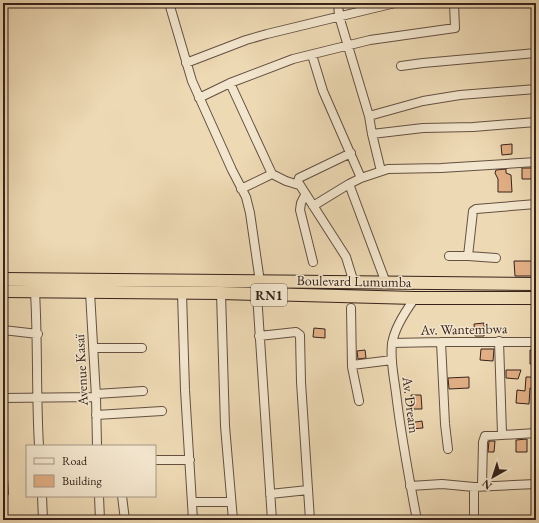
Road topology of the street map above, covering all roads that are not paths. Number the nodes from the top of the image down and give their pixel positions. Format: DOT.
graph roads {
  1 [pos="169,3"];
  2 [pos="338,3"];
  3 [pos="395,3"];
  4 [pos="454,3"];
  5 [pos="339,16"];
  6 [pos="347,45"];
  7 [pos="536,53"];
  8 [pos="312,55"];
  9 [pos="186,63"];
  10 [pos="401,66"];
  11 [pos="230,83"];
  12 [pos="536,89"];
  13 [pos="199,98"];
  14 [pos="369,116"];
  15 [pos="536,122"];
  16 [pos="372,134"];
  17 [pos="351,153"];
  18 [pos="536,162"];
  19 [pos="381,171"];
  20 [pos="272,174"];
  21 [pos="361,178"];
  22 [pos="349,184"];
  23 [pos="299,186"];
  24 [pos="241,189"];
  25 [pos="305,195"];
  26 [pos="536,204"];
  27 [pos="313,206"];
  28 [pos="449,256"];
  29 [pos="468,256"];
  30 [pos="496,258"];
  31 [pos="313,262"];
  32 [pos="3,279"];
  33 [pos="354,283"];
  34 [pos="386,283"];
  35 [pos="536,284"];
  36 [pos="259,288"];
  37 [pos="3,291"];
  38 [pos="35,292"];
  39 [pos="90,292"];
  40 [pos="182,293"];
  41 [pos="221,293"];
  42 [pos="415,298"];
  43 [pos="536,298"];
  44 [pos="351,308"];
  45 [pos="3,330"];
  46 [pos="38,334"];
  47 [pos="259,336"];
  48 [pos="498,341"];
  49 [pos="441,342"];
  50 [pos="536,342"];
  51 [pos="392,343"];
  52 [pos="93,348"];
  53 [pos="142,348"];
  54 [pos="392,360"];
  55 [pos="352,365"];
  56 [pos="143,391"];
  57 [pos="96,395"];
  58 [pos="38,396"];
  59 [pos="3,398"];
  60 [pos="359,401"];
  61 [pos="162,411"];
  62 [pos="96,415"];
  63 [pos="502,434"];
  64 [pos="536,434"];
  65 [pos="39,445"];
  66 [pos="97,445"];
  67 [pos="448,449"];
  68 [pos="156,460"];
  69 [pos="190,460"];
  70 [pos="3,480"];
  71 [pos="536,484"];
  72 [pos="410,486"];
  73 [pos="478,486"];
  74 [pos="308,490"];
  75 [pos="4,493"];
  76 [pos="270,494"];
  77 [pos="42,497"];
  78 [pos="99,497"];
  79 [pos="122,497"];
  80 [pos="192,502"];
  81 [pos="231,502"];
  82 [pos="43,520"];
  83 [pos="100,520"];
  84 [pos="125,520"];
  85 [pos="193,520"];
  86 [pos="233,520"];
  87 [pos="272,520"];
  88 [pos="310,520"];
  89 [pos="417,520"];
  90 [pos="474,520"];
  1 -- 9 [label="street"];
  2 -- 5 [label="street"];
  3 -- 5 [label="street"];
  4 -- 6 [label="street"];
  5 -- 6 [label="street"];
  5 -- 9 [label="street"];
  6 -- 8 [label="street"];
  6 -- 14 [label="street"];
  7 -- 10 [label="street"];
  8 -- 11 [label="street"];
  8 -- 17 [label="street"];
  9 -- 13 [label="street"];
  11 -- 13 [label="street"];
  11 -- 20 [label="street"];
  12 -- 14 [label="street"];
  13 -- 24 [label="street"];
  14 -- 16 [label="street"];
  15 -- 16 [label="street"];
  16 -- 19 [label="street"];
  17 -- 21 [label="street"];
  17 -- 23 [label="street"];
  18 -- 19 [label="street"];
  19 -- 21 [label="street"];
  20 -- 23 [label="street"];
  20 -- 24 [label="street"];
  21 -- 22 [label="street"];
  22 -- 27 [label="street"];
  22 -- 34 [label="street"];
  23 -- 25 [label="street"];
  24 -- 36 [label="street"];
  25 -- 27 [label="street"];
  25 -- 31 [label="street"];
  26 -- 29 [label="street"];
  27 -- 33 [label="street"];
  28 -- 29 [label="street"];
  29 -- 30 [label="street"];
  32 -- 36 [label="highway, Boulevard Lumumba / RN1"];
  33 -- 34 [label="highway, Boulevard Lumumba / RN1"];
  33 -- 36 [label="highway, Boulevard Lumumba / RN1"];
  34 -- 35 [label="highway, Boulevard Lumumba / RN1"];
  36 -- 41 [label="highway, Boulevard Lumumba / RN1"];
  36 -- 42 [label="highway, Boulevard Lumumba / RN1"];
  36 -- 47 [label="street"];
  37 -- 38 [label="highway, Boulevard Lumumba / RN1"];
  38 -- 39 [label="highway, Boulevard Lumumba / RN1"];
  38 -- 46 [label="street"];
  39 -- 40 [label="highway, Boulevard Lumumba / RN1"];
  39 -- 52 [label="street, Avenue Kasaï"];
  40 -- 41 [label="highway, Boulevard Lumumba / RN1"];
  40 -- 69 [label="street"];
  41 -- 81 [label="street"];
  42 -- 43 [label="highway, Boulevard Lumumba / RN1"];
  42 -- 51 [label="street, Av. Dream"];
  44 -- 55 [label="street"];
  45 -- 46 [label="street"];
  46 -- 58 [label="street"];
  47 -- 74 [label="street"];
  47 -- 76 [label="street"];
  48 -- 49 [label="street, Av. Wantembwa"];
  48 -- 50 [label="street, Av. Wantembwa"];
  48 -- 63 [label="street"];
  49 -- 51 [label="street, Av. Wantembwa"];
  49 -- 67 [label="street"];
  51 -- 54 [label="street, Av. Dream"];
  52 -- 53 [label="street"];
  52 -- 57 [label="street, Avenue Kasaï"];
  54 -- 55 [label="street"];
  54 -- 72 [label="street, Av. Dream"];
  55 -- 60 [label="street"];
  56 -- 57 [label="street"];
  57 -- 58 [label="street"];
  57 -- 62 [label="street, Avenue Kasaï"];
  58 -- 59 [label="street"];
  58 -- 65 [label="street"];
  61 -- 62 [label="street"];
  62 -- 66 [label="street, Avenue Kasaï"];
  63 -- 64 [label="street"];
  63 -- 73 [label="street"];
  68 -- 69 [label="street"];
  69 -- 80 [label="street"];
  70 -- 75 [label="street"];
  71 -- 73 [label="street"];
  72 -- 73 [label="street"];
  72 -- 89 [label="street, Av. Dream"];
  73 -- 90 [label="street"];
  74 -- 76 [label="street"];
  74 -- 88 [label="street"];
  76 -- 87 [label="street"];
  77 -- 82 [label="street"];
  78 -- 83 [label="street"];
  79 -- 84 [label="street"];
  80 -- 81 [label="street"];
  80 -- 85 [label="street"];
  81 -- 86 [label="street"];
}
